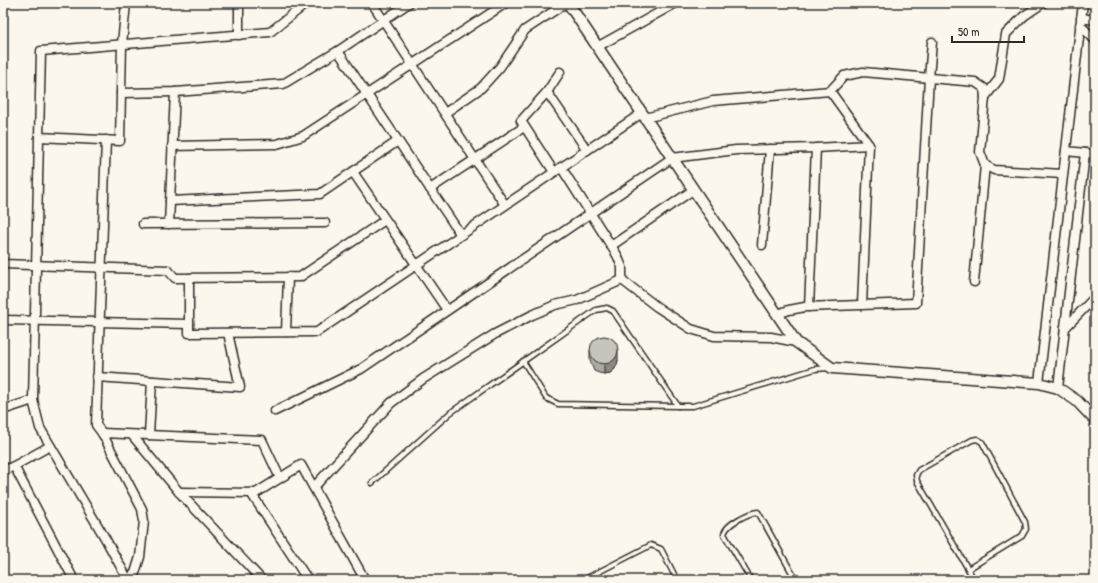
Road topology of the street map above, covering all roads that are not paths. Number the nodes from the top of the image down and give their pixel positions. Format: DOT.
graph roads {
  1 [pos="126,3"];
  2 [pos="239,3"];
  3 [pos="307,3"];
  4 [pos="372,3"];
  5 [pos="409,3"];
  6 [pos="506,3"];
  7 [pos="567,3"];
  8 [pos="676,3"];
  9 [pos="1043,3"];
  10 [pos="1083,3"];
  11 [pos="384,20"];
  12 [pos="1095,20"];
  13 [pos="1081,21"];
  14 [pos="239,35"];
  15 [pos="1095,40"];
  16 [pos="932,42"];
  17 [pos="122,44"];
  18 [pos="597,47"];
  19 [pos="338,51"];
  20 [pos="413,64"];
  21 [pos="560,72"];
  22 [pos="929,78"];
  23 [pos="830,91"];
  24 [pos="175,92"];
  25 [pos="547,92"];
  26 [pos="121,93"];
  27 [pos="367,95"];
  28 [pos="985,97"];
  29 [pos="445,113"];
  30 [pos="643,115"];
  31 [pos="524,127"];
  32 [pos="39,136"];
  33 [pos="106,140"];
  34 [pos="398,141"];
  35 [pos="869,145"];
  36 [pos="172,146"];
  37 [pos="816,148"];
  38 [pos="770,149"];
  39 [pos="587,150"];
  40 [pos="1066,151"];
  41 [pos="1084,153"];
  42 [pos="1095,154"];
  43 [pos="672,158"];
  44 [pos="476,159"];
  45 [pos="985,165"];
  46 [pos="558,169"];
  47 [pos="352,172"];
  48 [pos="1063,174"];
  49 [pos="430,189"];
  50 [pos="693,190"];
  51 [pos="170,201"];
  52 [pos="505,204"];
  53 [pos="590,213"];
  54 [pos="385,220"];
  55 [pos="325,223"];
  56 [pos="143,224"];
  57 [pos="169,224"];
  58 [pos="461,235"];
  59 [pos="762,244"];
  60 [pos="612,246"];
  61 [pos="3,264"];
  62 [pos="36,265"];
  63 [pos="416,265"];
  64 [pos="102,268"];
  65 [pos="288,277"];
  66 [pos="189,278"];
  67 [pos="622,280"];
  68 [pos="974,282"];
  69 [pos="1095,297"];
  70 [pos="862,305"];
  71 [pos="809,307"];
  72 [pos="447,310"];
  73 [pos="778,314"];
  74 [pos="3,320"];
  75 [pos="35,321"];
  76 [pos="100,322"];
  77 [pos="189,324"];
  78 [pos="1065,328"];
  79 [pos="286,332"];
  80 [pos="228,333"];
  81 [pos="796,342"];
  82 [pos="523,361"];
  83 [pos="832,368"];
  84 [pos="97,377"];
  85 [pos="152,381"];
  86 [pos="1039,383"];
  87 [pos="1058,388"];
  88 [pos="33,400"];
  89 [pos="678,406"];
  90 [pos="3,410"];
  91 [pos="275,411"];
  92 [pos="1095,420"];
  93 [pos="102,433"];
  94 [pos="132,435"];
  95 [pos="149,435"];
  96 [pos="50,446"];
  97 [pos="14,466"];
  98 [pos="3,471"];
  99 [pos="280,478"];
  100 [pos="372,483"];
  101 [pos="314,487"];
  102 [pos="179,492"];
  103 [pos="251,493"];
  104 [pos="968,570"];
  105 [pos="74,580"];
  106 [pos="128,580"];
  107 [pos="262,580"];
  108 [pos="308,580"];
  109 [pos="365,580"];
  110 [pos="583,580"];
  111 [pos="677,580"];
  112 [pos="750,580"];
  113 [pos="796,580"];
  114 [pos="974,580"];
  1 -- 17 [label="street"];
  2 -- 14 [label="street"];
  3 -- 14 [label="street"];
  4 -- 11 [label="street"];
  5 -- 11 [label="street"];
  6 -- 20 [label="street"];
  7 -- 18 [label="street"];
  7 -- 29 [label="street"];
  8 -- 18 [label="street"];
  9 -- 28 [label="street"];
  10 -- 13 [label="street"];
  11 -- 19 [label="street"];
  11 -- 20 [label="street"];
  12 -- 13 [label="street"];
  13 -- 15 [label="street"];
  13 -- 40 [label="street"];
  14 -- 17 [label="street"];
  16 -- 22 [label="street"];
  17 -- 26 [label="street"];
  17 -- 32 [label="street"];
  18 -- 30 [label="street"];
  19 -- 24 [label="street"];
  19 -- 27 [label="street"];
  20 -- 27 [label="street"];
  20 -- 29 [label="street"];
  21 -- 25 [label="street"];
  22 -- 23 [label="street"];
  22 -- 28 [label="street"];
  22 -- 70 [label="street"];
  23 -- 30 [label="street"];
  23 -- 35 [label="street"];
  24 -- 26 [label="street"];
  24 -- 36 [label="street"];
  25 -- 31 [label="street"];
  25 -- 39 [label="street"];
  26 -- 33 [label="street"];
  27 -- 34 [label="street"];
  27 -- 36 [label="street"];
  28 -- 45 [label="street"];
  29 -- 44 [label="street"];
  30 -- 39 [label="street"];
  30 -- 43 [label="street"];
  31 -- 44 [label="street"];
  31 -- 46 [label="street"];
  32 -- 33 [label="street"];
  32 -- 62 [label="street"];
  33 -- 64 [label="street"];
  34 -- 47 [label="street"];
  34 -- 49 [label="street"];
  35 -- 37 [label="street"];
  35 -- 70 [label="street"];
  36 -- 51 [label="street"];
  37 -- 38 [label="street"];
  37 -- 71 [label="street"];
  38 -- 43 [label="street"];
  38 -- 59 [label="street"];
  39 -- 46 [label="street"];
  40 -- 41 [label="street"];
  40 -- 48 [label="street"];
  41 -- 42 [label="street"];
  41 -- 78 [label="street"];
  43 -- 50 [label="street"];
  43 -- 53 [label="street"];
  44 -- 49 [label="street"];
  44 -- 52 [label="street"];
  45 -- 48 [label="street"];
  45 -- 68 [label="street"];
  46 -- 52 [label="street"];
  46 -- 53 [label="street"];
  47 -- 51 [label="street"];
  47 -- 54 [label="street"];
  48 -- 86 [label="street"];
  49 -- 58 [label="street"];
  50 -- 60 [label="street"];
  50 -- 73 [label="street"];
  51 -- 57 [label="street"];
  52 -- 58 [label="street"];
  53 -- 60 [label="street"];
  53 -- 72 [label="street"];
  54 -- 63 [label="street"];
  54 -- 65 [label="street"];
  55 -- 57 [label="street"];
  56 -- 57 [label="street"];
  58 -- 63 [label="street"];
  60 -- 67 [label="street"];
  61 -- 62 [label="street"];
  62 -- 64 [label="street"];
  62 -- 75 [label="street"];
  63 -- 72 [label="street"];
  63 -- 79 [label="street"];
  64 -- 66 [label="street"];
  64 -- 76 [label="street"];
  65 -- 66 [label="street"];
  65 -- 79 [label="street"];
  66 -- 77 [label="street"];
  67 -- 81 [label="street"];
  67 -- 101 [label="street"];
  69 -- 78 [label="street"];
  70 -- 71 [label="street"];
  71 -- 73 [label="street"];
  72 -- 91 [label="street"];
  73 -- 81 [label="street"];
  74 -- 75 [label="street"];
  75 -- 76 [label="street"];
  75 -- 88 [label="street"];
  76 -- 77 [label="street"];
  76 -- 84 [label="street"];
  77 -- 80 [label="street"];
  78 -- 87 [label="street"];
  79 -- 80 [label="street"];
  80 -- 85 [label="street"];
  81 -- 83 [label="street"];
  82 -- 89 [label="lane"];
  82 -- 89 [label="lane"];
  82 -- 100 [label="lane"];
  83 -- 86 [label="street"];
  83 -- 89 [label="lane"];
  84 -- 85 [label="street"];
  84 -- 93 [label="street"];
  85 -- 95 [label="street"];
  86 -- 87 [label="street"];
  87 -- 92 [label="street"];
  88 -- 90 [label="street"];
  88 -- 96 [label="street"];
  93 -- 94 [label="street"];
  93 -- 106 [label="street"];
  94 -- 95 [label="street"];
  94 -- 102 [label="street"];
  95 -- 99 [label="street"];
  96 -- 97 [label="street"];
  96 -- 106 [label="street"];
  97 -- 98 [label="street"];
  97 -- 105 [label="street"];
  99 -- 101 [label="street"];
  99 -- 103 [label="street"];
  101 -- 109 [label="street"];
  102 -- 103 [label="street"];
  102 -- 107 [label="street"];
  103 -- 108 [label="street"];
  104 -- 104 [label="lane"];
  104 -- 114 [label="lane"];
  110 -- 111 [label="lane"];
  112 -- 113 [label="lane"];
}
